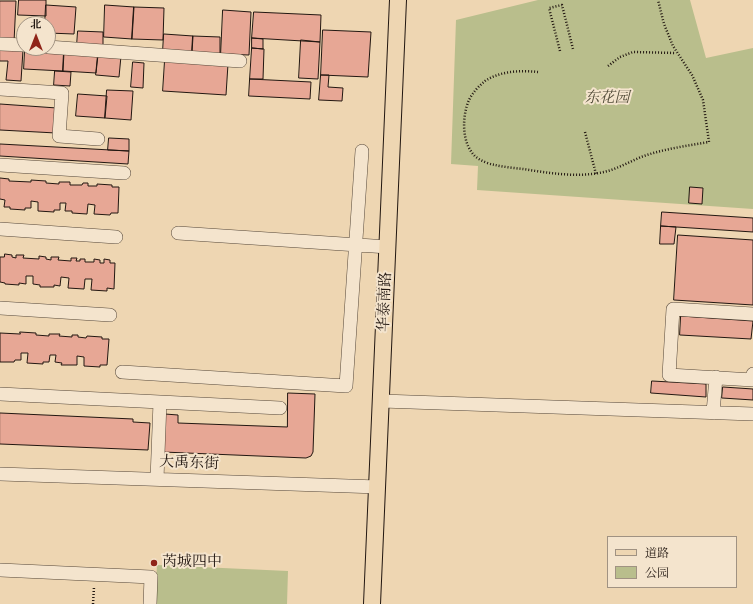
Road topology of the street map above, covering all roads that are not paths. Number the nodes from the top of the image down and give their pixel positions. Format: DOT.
graph roads {
  1 [pos="398,0"];
  2 [pos="0,44"];
  3 [pos="16,45"];
  4 [pos="56,48"];
  5 [pos="240,61"];
  6 [pos="0,89"];
  7 [pos="98,139"];
  8 [pos="362,151"];
  9 [pos="0,165"];
  10 [pos="124,173"];
  11 [pos="0,229"];
  12 [pos="178,233"];
  13 [pos="116,236"];
  14 [pos="356,245"];
  15 [pos="388,247"];
  16 [pos="0,308"];
  17 [pos="753,314"];
  18 [pos="110,315"];
  19 [pos="122,372"];
  20 [pos="753,374"];
  21 [pos="716,378"];
  22 [pos="0,394"];
  23 [pos="382,401"];
  24 [pos="160,402"];
  25 [pos="280,408"];
  26 [pos="714,413"];
  27 [pos="753,414"];
  28 [pos="0,474"];
  29 [pos="157,479"];
  30 [pos="378,487"];
  31 [pos="0,570"];
  32 [pos="150,604"];
  33 [pos="372,604"];
  1 -- 15 [label="main road, 华泰南路"];
  2 -- 3 [label="street"];
  4 -- 5 [label="street"];
  6 -- 7 [label="street"];
  8 -- 14 [label="street"];
  9 -- 10 [label="street"];
  11 -- 13 [label="street"];
  12 -- 14 [label="street"];
  14 -- 15 [label="street"];
  14 -- 19 [label="street"];
  15 -- 23 [label="main road, 华泰南路"];
  16 -- 18 [label="street"];
  17 -- 21 [label="street"];
  20 -- 21 [label="street"];
  21 -- 26 [label="street"];
  22 -- 24 [label="street"];
  23 -- 26 [label="street"];
  23 -- 30 [label="main road, 华泰南路"];
  24 -- 25 [label="street"];
  24 -- 29 [label="street"];
  26 -- 27 [label="street"];
  28 -- 29 [label="street, 大禹东街"];
  29 -- 30 [label="street, 大禹东街"];
  30 -- 33 [label="main road, 华泰南路"];
  31 -- 32 [label="street"];
}
